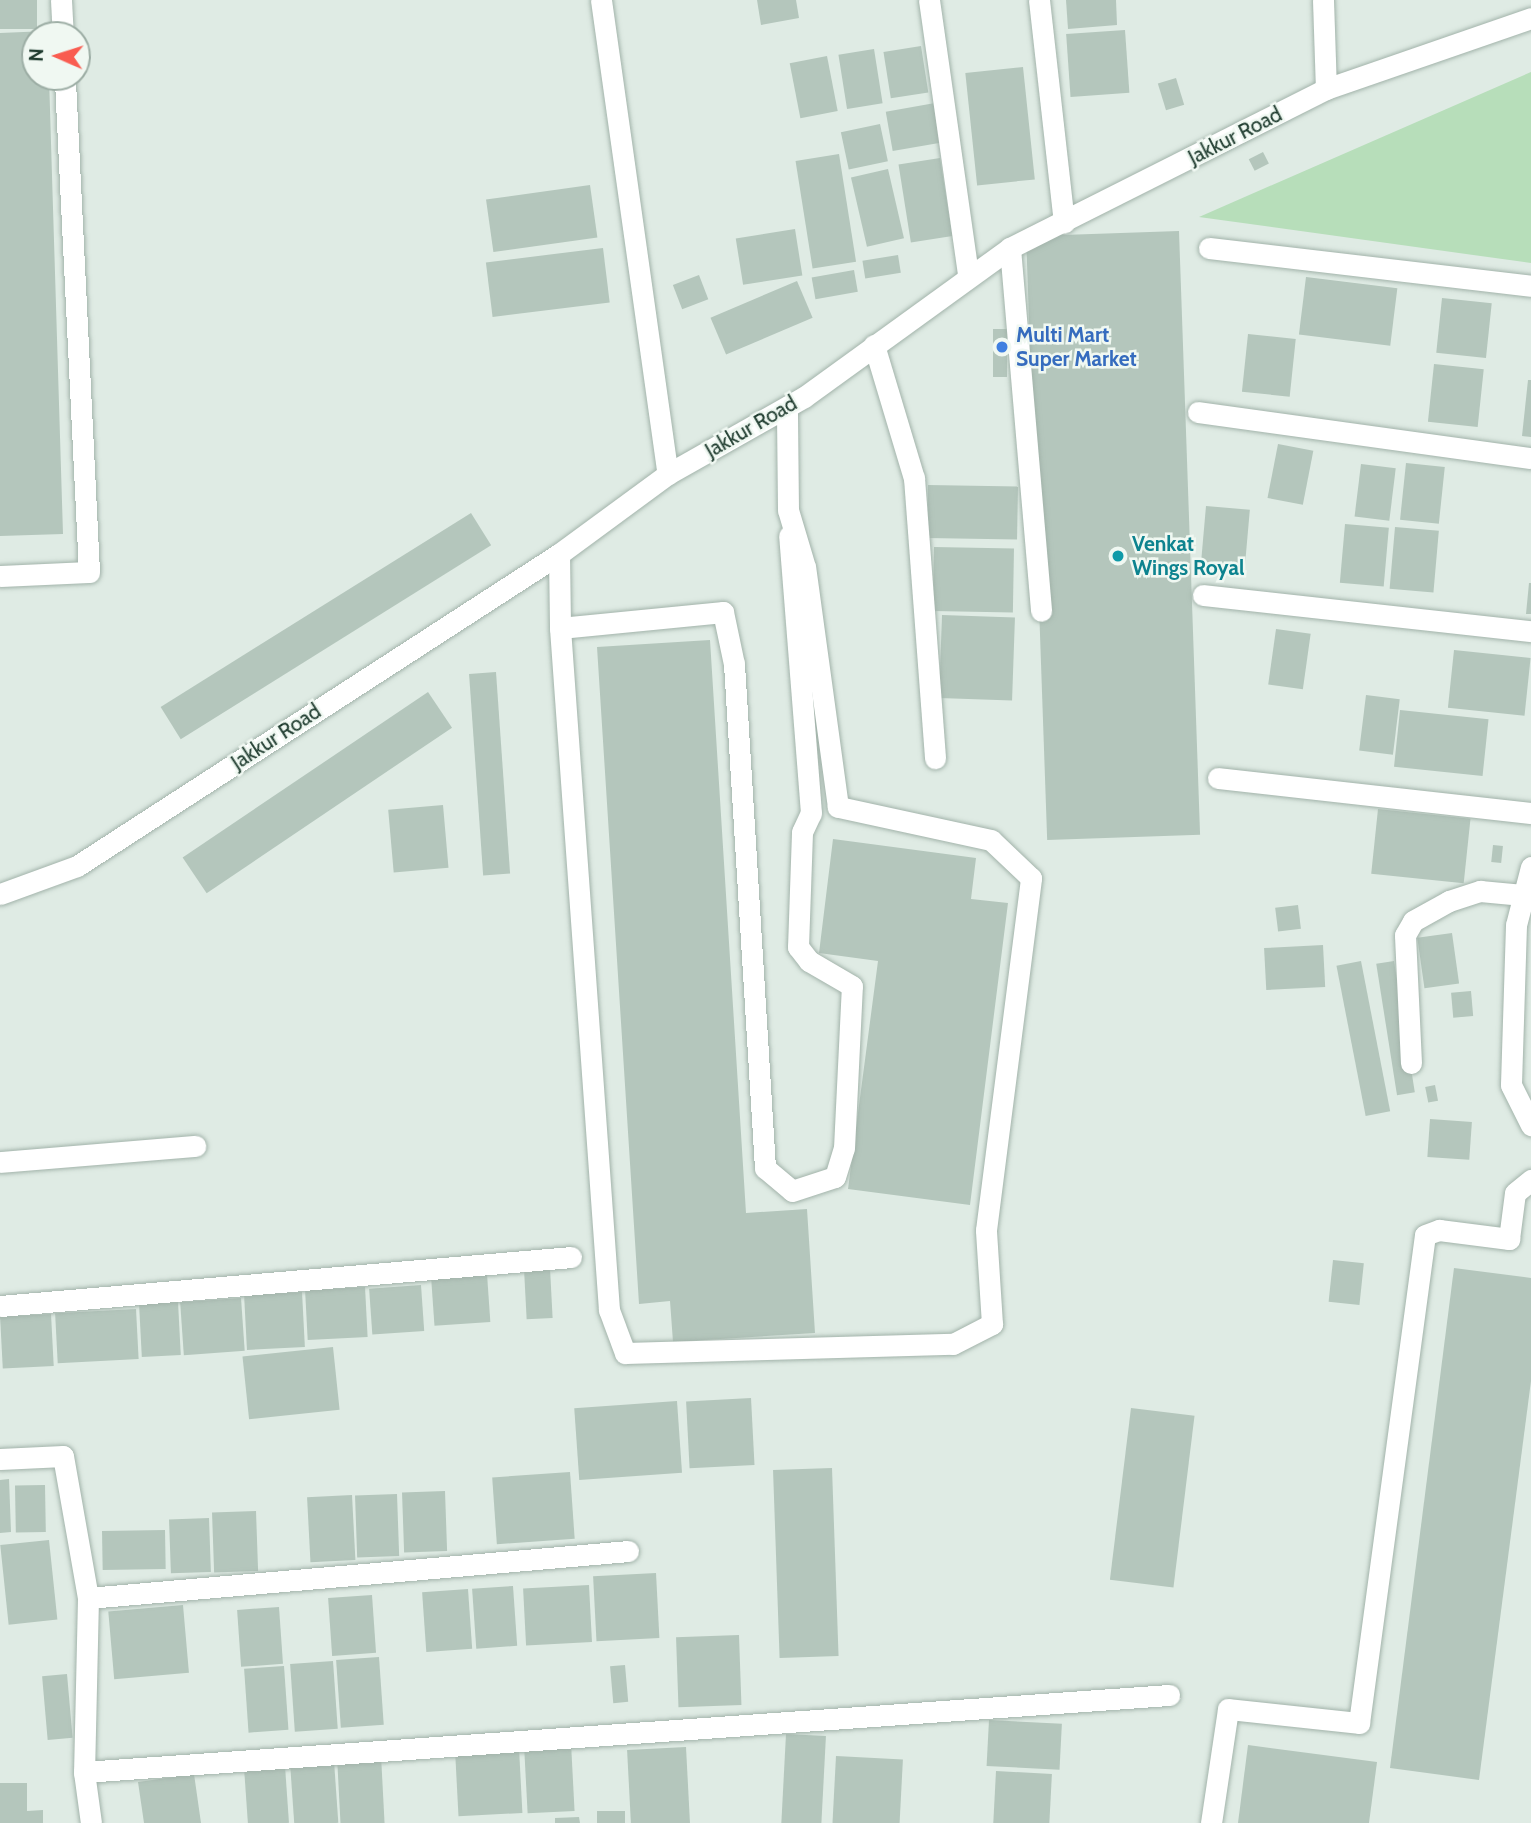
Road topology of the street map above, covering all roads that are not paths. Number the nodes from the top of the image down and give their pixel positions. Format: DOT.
graph roads {
  1 [pos="61,0"];
  2 [pos="601,0"];
  3 [pos="929,0"];
  4 [pos="1039,0"];
  5 [pos="1323,0"];
  6 [pos="1531,18"];
  7 [pos="62,21"];
  8 [pos="1326,89"];
  9 [pos="66,91"];
  10 [pos="1064,223"];
  11 [pos="1010,248"];
  12 [pos="1209,248"];
  13 [pos="968,275"];
  14 [pos="1531,286"];
  15 [pos="874,345"];
  16 [pos="787,407"];
  17 [pos="1198,412"];
  18 [pos="1531,458"];
  19 [pos="668,474"];
  20 [pos="788,510"];
  21 [pos="559,554"];
  22 [pos="0,576"];
  23 [pos="1203,595"];
  24 [pos="1041,611"];
  25 [pos="560,628"];
  26 [pos="1531,631"];
  27 [pos="935,758"];
  28 [pos="1219,778"];
  29 [pos="1531,813"];
  30 [pos="1531,867"];
  31 [pos="0,894"];
  32 [pos="1523,895"];
  33 [pos="1523,975"];
  34 [pos="1411,1063"];
  35 [pos="1531,1125"];
  36 [pos="195,1146"];
  37 [pos="0,1163"];
  38 [pos="1531,1180"];
  39 [pos="571,1257"];
  40 [pos="0,1306"];
  41 [pos="0,1459"];
  42 [pos="628,1551"];
  43 [pos="88,1598"];
  44 [pos="1169,1695"];
  45 [pos="84,1772"];
  46 [pos="91,1823"];
  47 [pos="1211,1823"];
  1 -- 7 [label="street"];
  2 -- 19 [label="street"];
  3 -- 13 [label="street"];
  4 -- 10 [label="street"];
  5 -- 8 [label="street"];
  6 -- 8 [label="street, Jakkur Road"];
  8 -- 10 [label="street, Jakkur Road"];
  9 -- 22 [label="street"];
  10 -- 11 [label="street, Jakkur Road"];
  11 -- 13 [label="street, Jakkur Road"];
  11 -- 24 [label="street"];
  12 -- 14 [label="street"];
  13 -- 15 [label="street, Jakkur Road"];
  15 -- 16 [label="street, Jakkur Road"];
  15 -- 27 [label="street"];
  16 -- 19 [label="street, Jakkur Road"];
  16 -- 20 [label="street"];
  17 -- 18 [label="street"];
  19 -- 21 [label="street, Jakkur Road"];
  20 -- 25 [label="street"];
  20 -- 25 [label="street"];
  21 -- 25 [label="street"];
  21 -- 31 [label="street, Jakkur Road"];
  23 -- 26 [label="street"];
  28 -- 29 [label="street"];
  30 -- 32 [label="street"];
  32 -- 33 [label="street"];
  32 -- 34 [label="street"];
  33 -- 35 [label="street"];
  36 -- 37 [label="street"];
  38 -- 47 [label="street"];
  39 -- 40 [label="street"];
  41 -- 43 [label="street"];
  42 -- 43 [label="street"];
  43 -- 45 [label="street"];
  44 -- 45 [label="street"];
  45 -- 46 [label="street"];
}
